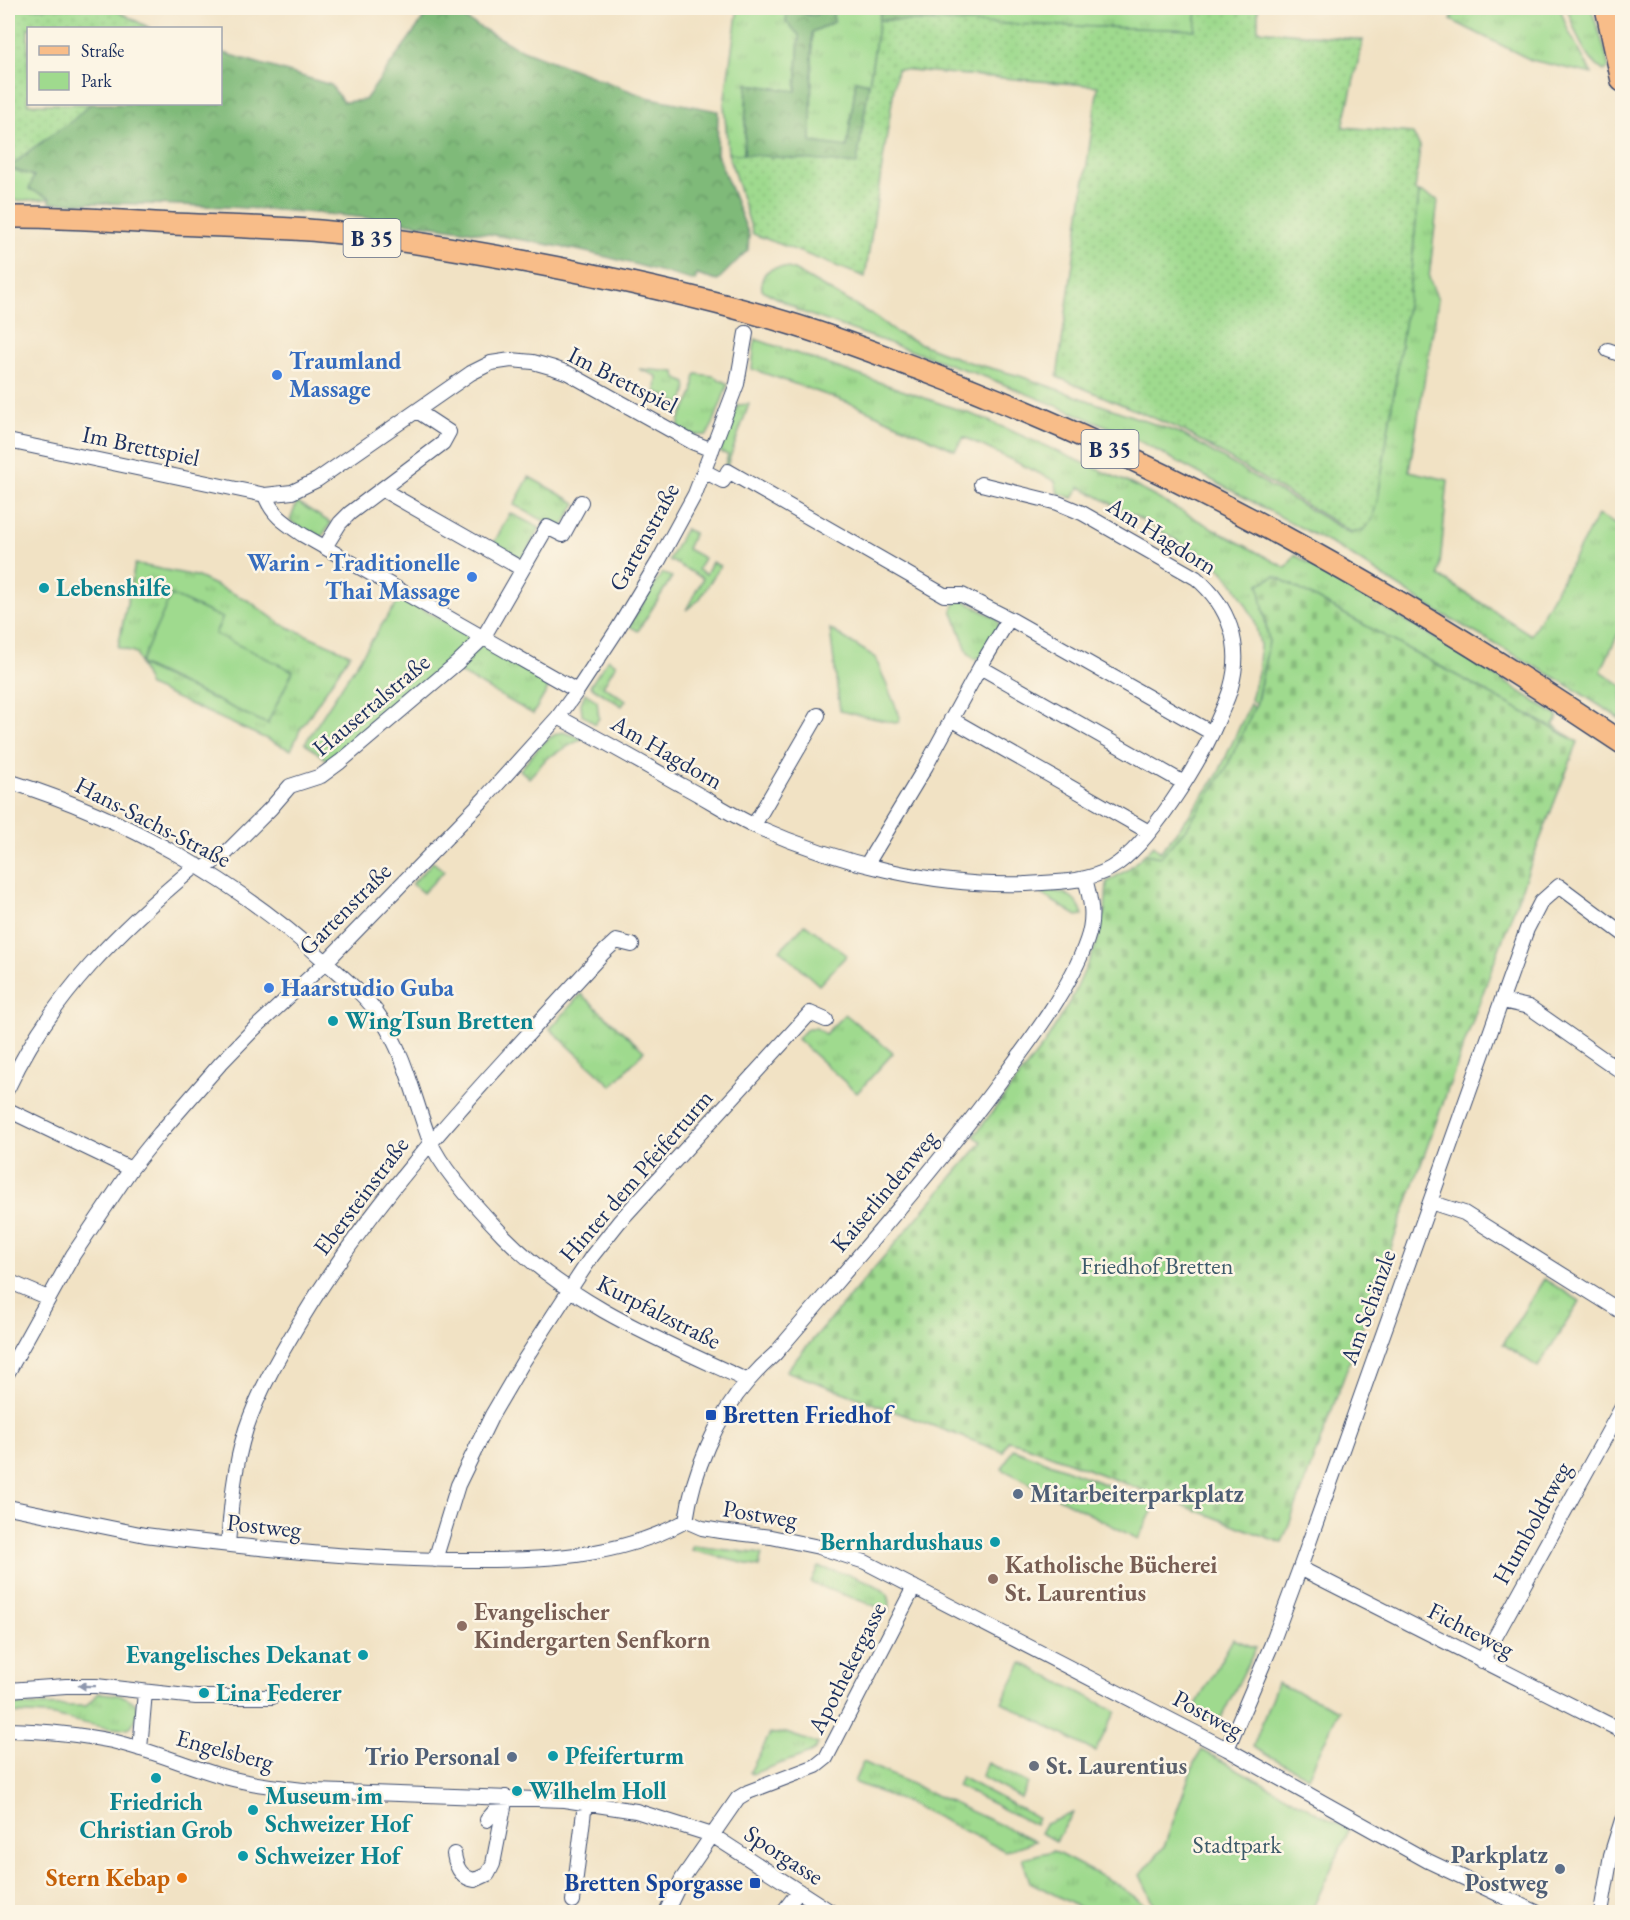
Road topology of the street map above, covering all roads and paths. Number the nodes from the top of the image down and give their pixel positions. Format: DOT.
graph roads {
  1 [pos="1606,8"];
  2 [pos="1623,81"];
  3 [pos="8,217"];
  4 [pos="746,333"];
  5 [pos="1608,350"];
  6 [pos="1623,355"];
  7 [pos="417,411"];
  8 [pos="8,441"];
  9 [pos="712,450"];
  10 [pos="704,471"];
  11 [pos="981,483"];
  12 [pos="383,490"];
  13 [pos="264,495"];
  14 [pos="581,502"];
  15 [pos="325,547"];
  16 [pos="522,569"];
  17 [pos="1009,619"];
  18 [pos="483,638"];
  19 [pos="980,667"];
  20 [pos="577,692"];
  21 [pos="818,715"];
  22 [pos="558,717"];
  23 [pos="951,719"];
  24 [pos="1212,733"];
  25 [pos="1623,743"];
  26 [pos="8,781"];
  27 [pos="1184,783"];
  28 [pos="754,825"];
  29 [pos="1149,832"];
  30 [pos="867,864"];
  31 [pos="200,867"];
  32 [pos="1085,878"];
  33 [pos="1623,933"];
  34 [pos="632,945"];
  35 [pos="326,962"];
  36 [pos="1502,1001"];
  37 [pos="826,1020"];
  38 [pos="1623,1072"];
  39 [pos="8,1088"];
  40 [pos="8,1110"];
  41 [pos="431,1143"];
  42 [pos="131,1169"];
  43 [pos="1430,1202"];
  44 [pos="8,1281"];
  45 [pos="568,1291"];
  46 [pos="48,1298"];
  47 [pos="1623,1312"];
  48 [pos="8,1372"];
  49 [pos="748,1381"];
  50 [pos="1623,1407"];
  51 [pos="8,1507"];
  52 [pos="686,1521"];
  53 [pos="228,1545"];
  54 [pos="435,1560"];
  55 [pos="1300,1568"];
  56 [pos="914,1587"];
  57 [pos="1482,1661"];
  58 [pos="8,1690"];
  59 [pos="145,1692"];
  60 [pos="272,1697"];
  61 [pos="8,1730"];
  62 [pos="1623,1731"];
  63 [pos="140,1749"];
  64 [pos="1227,1749"];
  65 [pos="506,1797"];
  66 [pos="585,1803"];
  67 [pos="487,1820"];
  68 [pos="1623,1820"];
  69 [pos="712,1835"];
  70 [pos="454,1854"];
  71 [pos="799,1891"];
  72 [pos="573,1901"];
  73 [pos="667,1910"];
  74 [pos="783,1912"];
  75 [pos="831,1912"];
  76 [pos="1536,1912"];
  77 [pos="1601,1912"];
  1 -- 2 [label="main road"];
  3 -- 25 [label="main road, B 35"];
  4 -- 9 [label="street, Gartenstraße"];
  5 -- 6 [label="street"];
  7 -- 9 [label="street, Im Brettspiel"];
  7 -- 12 [label="street"];
  7 -- 13 [label="street, Im Brettspiel"];
  8 -- 13 [label="street, Im Brettspiel"];
  9 -- 10 [label="street, Gartenstraße"];
  10 -- 17 [label="street, Gartenstraße"];
  10 -- 20 [label="street, Gartenstraße"];
  11 -- 24 [label="street, Am Hagdorn"];
  12 -- 15 [label="street"];
  12 -- 16 [label="street"];
  13 -- 15 [label="street"];
  14 -- 16 [label="street"];
  15 -- 18 [label="street"];
  16 -- 18 [label="street"];
  17 -- 19 [label="street"];
  17 -- 24 [label="street"];
  18 -- 20 [label="street"];
  18 -- 31 [label="street, Hausertalstraße"];
  19 -- 23 [label="street"];
  19 -- 27 [label="street"];
  20 -- 22 [label="street, Gartenstraße"];
  21 -- 28 [label="street"];
  22 -- 28 [label="street, Am Hagdorn"];
  22 -- 35 [label="street, Gartenstraße"];
  23 -- 29 [label="street"];
  23 -- 30 [label="street"];
  24 -- 27 [label="street, Am Hagdorn"];
  26 -- 31 [label="street, Hans-Sachs-Straße"];
  27 -- 29 [label="street, Am Hagdorn"];
  28 -- 30 [label="street, Am Hagdorn"];
  29 -- 32 [label="street, Am Hagdorn"];
  30 -- 32 [label="street, Am Hagdorn"];
  31 -- 35 [label="street, Hans-Sachs-Straße"];
  31 -- 39 [label="street, Hausertalstraße"];
  32 -- 49 [label="street, Kaiserlindenweg"];
  33 -- 36 [label="street, Am Schänzle"];
  34 -- 41 [label="street, Ebersteinstraße"];
  35 -- 41 [label="street, Kurpfalzstraße"];
  35 -- 42 [label="street, Gartenstraße"];
  36 -- 38 [label="street"];
  36 -- 43 [label="street, Am Schänzle"];
  37 -- 45 [label="street, Hinter dem Pfeiferturm"];
  40 -- 42 [label="street"];
  41 -- 45 [label="street, Kurpfalzstraße"];
  41 -- 53 [label="street, Ebersteinstraße"];
  42 -- 46 [label="street, Gartenstraße"];
  43 -- 47 [label="street"];
  43 -- 55 [label="street, Am Schänzle"];
  44 -- 46 [label="street"];
  45 -- 49 [label="street, Kurpfalzstraße"];
  45 -- 54 [label="street, Hinter dem Pfeiferturm"];
  46 -- 48 [label="street, Gartenstraße"];
  49 -- 52 [label="street, Kaiserlindenweg"];
  50 -- 57 [label="street, Humboldtweg"];
  51 -- 53 [label="street, Postweg"];
  52 -- 54 [label="street, Postweg"];
  52 -- 56 [label="street, Postweg"];
  53 -- 54 [label="street, Postweg"];
  55 -- 57 [label="street, Fichteweg"];
  55 -- 64 [label="street, Am Schänzle"];
  56 -- 64 [label="street, Postweg"];
  56 -- 69 [label="street, Apothekergasse"];
  57 -- 62 [label="street, Fichteweg"];
  59 -- 58 [label="street, one-way"];
  59 -- 60 [label="street"];
  59 -- 63 [label="street"];
  61 -- 63 [label="street, Engelsberg"];
  63 -- 65 [label="street, Engelsberg"];
  64 -- 76 [label="street, Postweg"];
  65 -- 66 [label="street, Engelsberg"];
  65 -- 67 [label="street"];
  65 -- 70 [label="street"];
  66 -- 69 [label="street, Engelsberg"];
  66 -- 72 [label="street"];
  68 -- 77 [label="street"];
  69 -- 71 [label="street, Sporgasse"];
  69 -- 73 [label="street, Apothekergasse"];
  71 -- 74 [label="street"];
  71 -- 75 [label="street, Sporgasse"];
}
